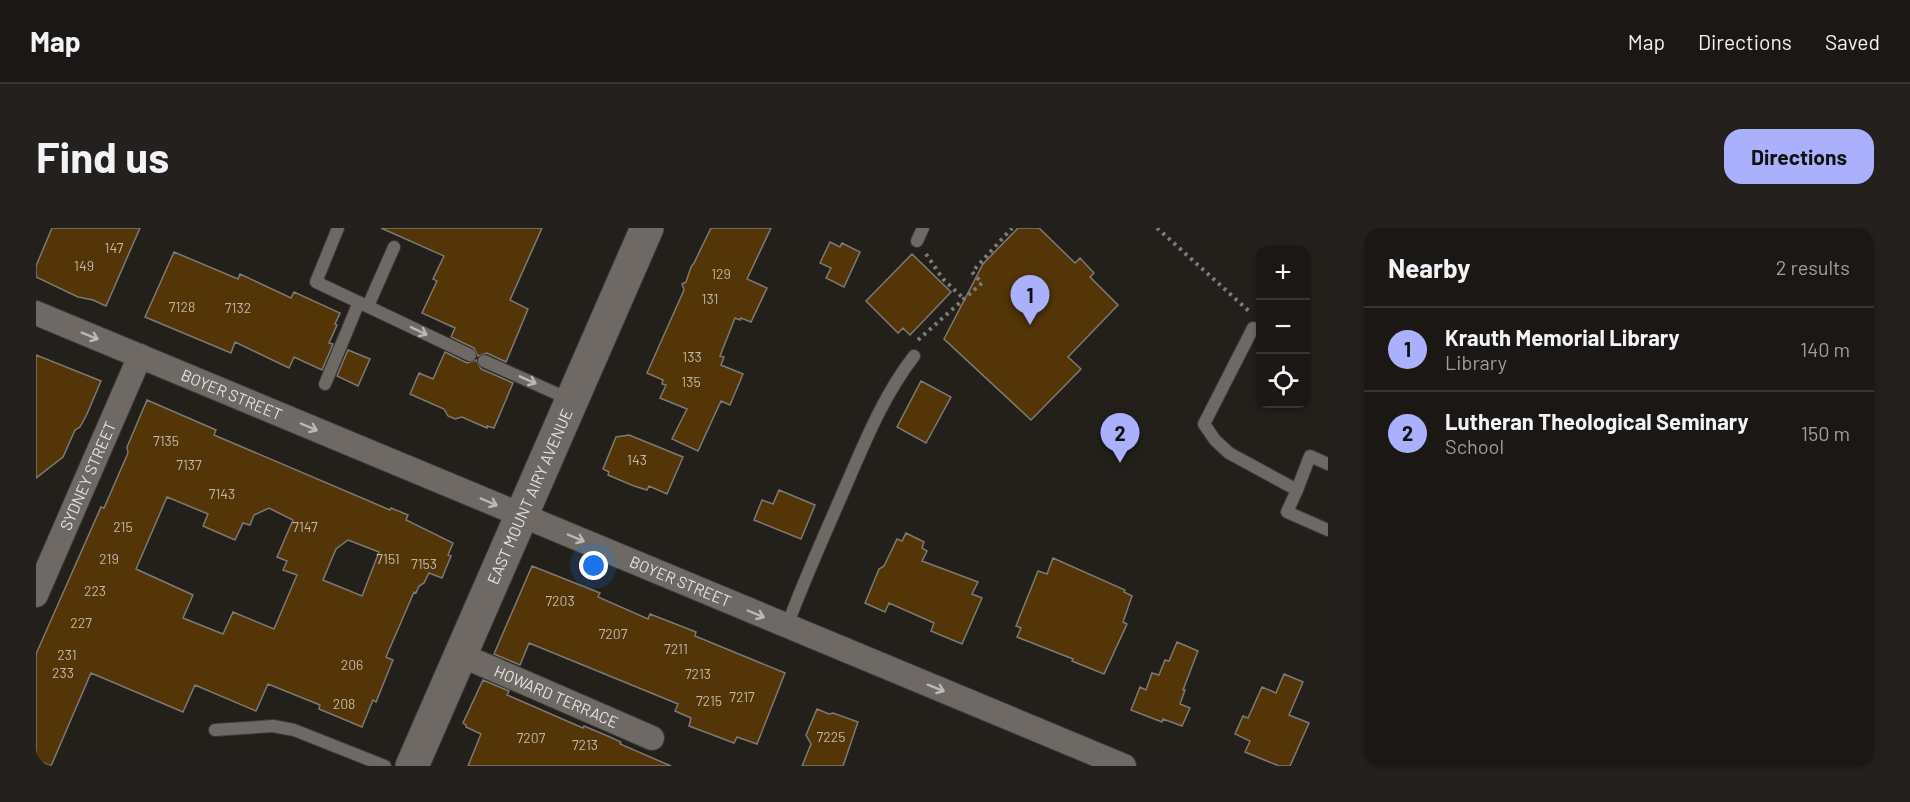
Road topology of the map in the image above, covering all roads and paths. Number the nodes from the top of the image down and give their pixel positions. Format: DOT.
graph roads {
  1 [pos="338,228"];
  2 [pos="646,228"];
  3 [pos="923,228"];
  4 [pos="1012,228"];
  5 [pos="1157,228"];
  6 [pos="917,241"];
  7 [pos="394,247"];
  8 [pos="964,299"];
  9 [pos="364,304"];
  10 [pos="36,313"];
  11 [pos="1252,328"];
  12 [pos="470,355"];
  13 [pos="140,356"];
  14 [pos="914,356"];
  15 [pos="484,361"];
  16 [pos="325,384"];
  17 [pos="572,400"];
  18 [pos="1328,464"];
  19 [pos="1297,490"];
  20 [pos="522,516"];
  21 [pos="1328,530"];
  22 [pos="36,595"];
  23 [pos="787,626"];
  24 [pos="461,655"];
  25 [pos="215,730"];
  26 [pos="652,738"];
  27 [pos="385,766"];
  28 [pos="412,766"];
  29 [pos="1124,766"];
  1 -- 9 [label="lane"];
  2 -- 17 [label="main road, EAST MOUNT AIRY AVENUE"];
  3 -- 6 [label="lane"];
  4 -- 8 [label="path"];
  5 -- 11 [label="path"];
  6 -- 8 [label="path"];
  7 -- 9 [label="lane"];
  8 -- 14 [label="path"];
  9 -- 12 [label="lane, one-way"];
  9 -- 16 [label="lane"];
  10 -- 13 [label="street, BOYER STREET, one-way"];
  11 -- 19 [label="lane"];
  13 -- 20 [label="street, BOYER STREET, one-way"];
  13 -- 22 [label="street, SYDNEY STREET"];
  14 -- 23 [label="lane"];
  15 -- 17 [label="lane, one-way"];
  17 -- 20 [label="main road, EAST MOUNT AIRY AVENUE"];
  18 -- 19 [label="lane"];
  19 -- 21 [label="lane"];
  20 -- 23 [label="street, BOYER STREET, one-way"];
  20 -- 24 [label="main road, EAST MOUNT AIRY AVENUE"];
  23 -- 29 [label="street, BOYER STREET, one-way"];
  24 -- 26 [label="street, HOWARD TERRACE"];
  24 -- 28 [label="main road, EAST MOUNT AIRY AVENUE"];
  25 -- 27 [label="lane"];
}
